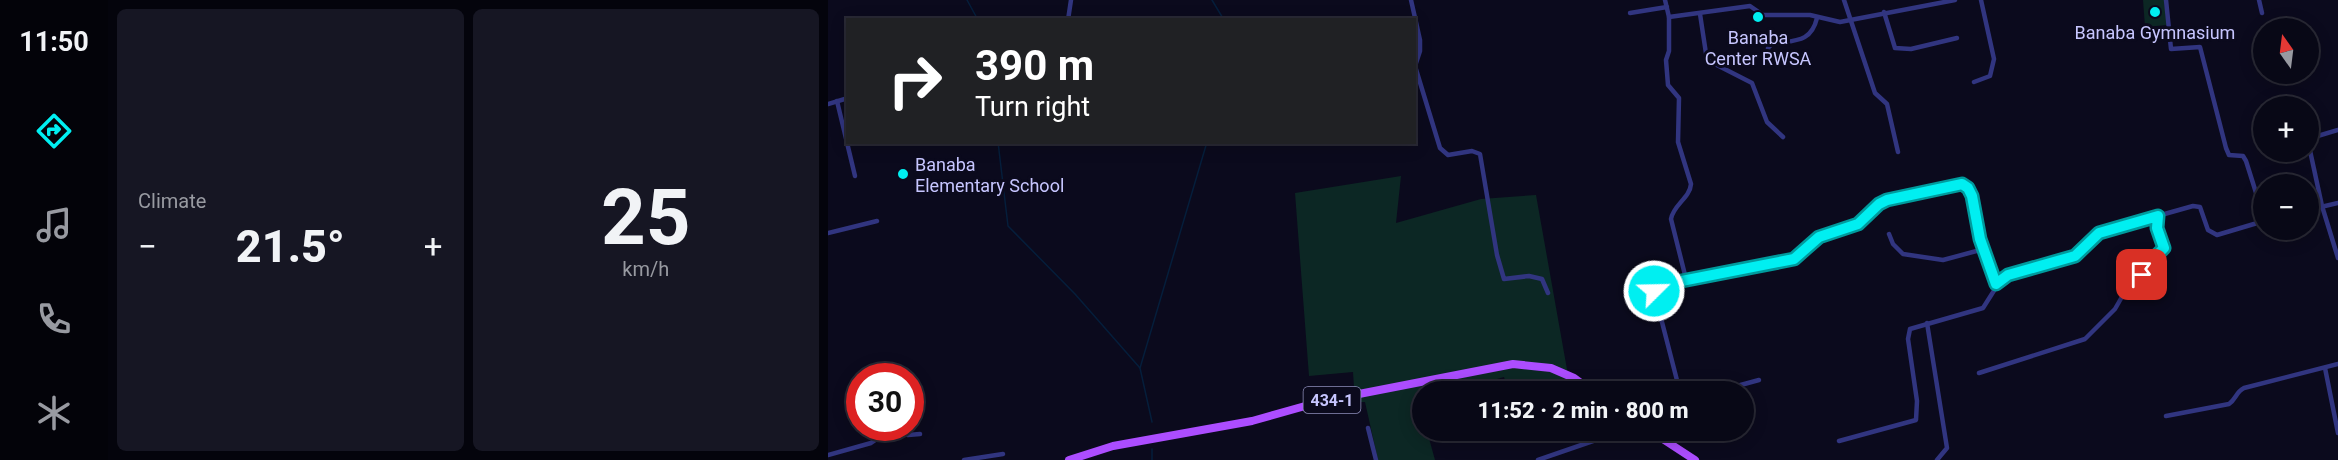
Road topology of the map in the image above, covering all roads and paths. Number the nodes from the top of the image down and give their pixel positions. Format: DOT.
graph roads {
  1 [pos="1071,0"];
  2 [pos="1411,0"];
  3 [pos="1665,0"];
  4 [pos="1844,0"];
  5 [pos="1955,0"];
  6 [pos="1981,0"];
  7 [pos="2166,0"];
  8 [pos="2259,0"];
  9 [pos="1667,8"];
  10 [pos="1884,12"];
  11 [pos="1630,13"];
  12 [pos="2262,13"];
  13 [pos="1700,15"];
  14 [pos="1669,17"];
  15 [pos="1068,18"];
  16 [pos="1415,18"];
  17 [pos="1817,18"];
  18 [pos="1851,19"];
  19 [pos="1416,22"];
  20 [pos="1957,38"];
  21 [pos="1768,54"];
  22 [pos="1416,63"];
  23 [pos="1416,69"];
  24 [pos="1974,82"];
  25 [pos="846,99"];
  26 [pos="837,101"];
  27 [pos="828,104"];
  28 [pos="2338,130"];
  29 [pos="1783,137"];
  30 [pos="846,138"];
  31 [pos="847,144"];
  32 [pos="1898,152"];
  33 [pos="855,176"];
  34 [pos="2253,183"];
  35 [pos="2338,203"];
  36 [pos="2322,206"];
  37 [pos="2319,207"];
  38 [pos="2158,216"];
  39 [pos="877,221"];
  40 [pos="2253,224"];
  41 [pos="828,233"];
  42 [pos="1889,234"];
  43 [pos="1984,249"];
  44 [pos="2338,258"];
  45 [pos="1686,279"];
  46 [pos="1996,284"];
  47 [pos="1548,293"];
  48 [pos="1927,323"];
  49 [pos="2338,364"];
  50 [pos="2325,368"];
  51 [pos="1979,373"];
  52 [pos="1759,380"];
  53 [pos="1422,381"];
  54 [pos="1578,381"];
  55 [pos="1677,381"];
  56 [pos="1754,381"];
  57 [pos="1412,383"];
  58 [pos="2166,416"];
  59 [pos="1368,428"];
  60 [pos="2338,433"];
  61 [pos="874,441"];
  62 [pos="1593,441"];
  63 [pos="1666,441"];
  64 [pos="1839,441"];
  65 [pos="1003,454"];
  66 [pos="828,455"];
  67 [pos="964,460"];
  68 [pos="1069,460"];
  69 [pos="1376,460"];
  70 [pos="1538,460"];
  71 [pos="1695,460"];
  72 [pos="1936,460"];
  1 -- 15 [label="street"];
  2 -- 16 [label="street"];
  3 -- 9 [label="street"];
  4 -- 18 [label="street"];
  5 -- 10 [label="street"];
  6 -- 24 [label="street"];
  7 -- 34 [label="street"];
  8 -- 12 [label="street"];
  9 -- 11 [label="street"];
  9 -- 14 [label="street"];
  10 -- 18 [label="street"];
  10 -- 20 [label="street"];
  13 -- 14 [label="street"];
  13 -- 17 [label="street"];
  13 -- 29 [label="street"];
  14 -- 45 [label="street"];
  17 -- 18 [label="street"];
  17 -- 21 [label="street"];
  18 -- 32 [label="street"];
  19 -- 22 [label="street"];
  23 -- 47 [label="street"];
  25 -- 26 [label="street"];
  26 -- 27 [label="street"];
  26 -- 30 [label="street"];
  28 -- 36 [label="street"];
  31 -- 33 [label="street"];
  35 -- 36 [label="street"];
  36 -- 37 [label="street"];
  36 -- 44 [label="street"];
  38 -- 40 [label="street"];
  38 -- 46 [label="street"];
  38 -- 51 [label="street"];
  39 -- 41 [label="street"];
  42 -- 43 [label="street"];
  43 -- 45 [label="street"];
  43 -- 46 [label="street"];
  45 -- 55 [label="street"];
  46 -- 48 [label="street"];
  48 -- 64 [label="street"];
  48 -- 72 [label="street"];
  49 -- 50 [label="street"];
  50 -- 58 [label="street"];
  50 -- 60 [label="street"];
  52 -- 56 [label="street"];
  53 -- 54 [label="main road, 434-1"];
  57 -- 68 [label="main road, 434-1"];
  59 -- 69 [label="street"];
  61 -- 66 [label="street"];
  62 -- 70 [label="street"];
  63 -- 71 [label="main road"];
  65 -- 67 [label="street"];
}
